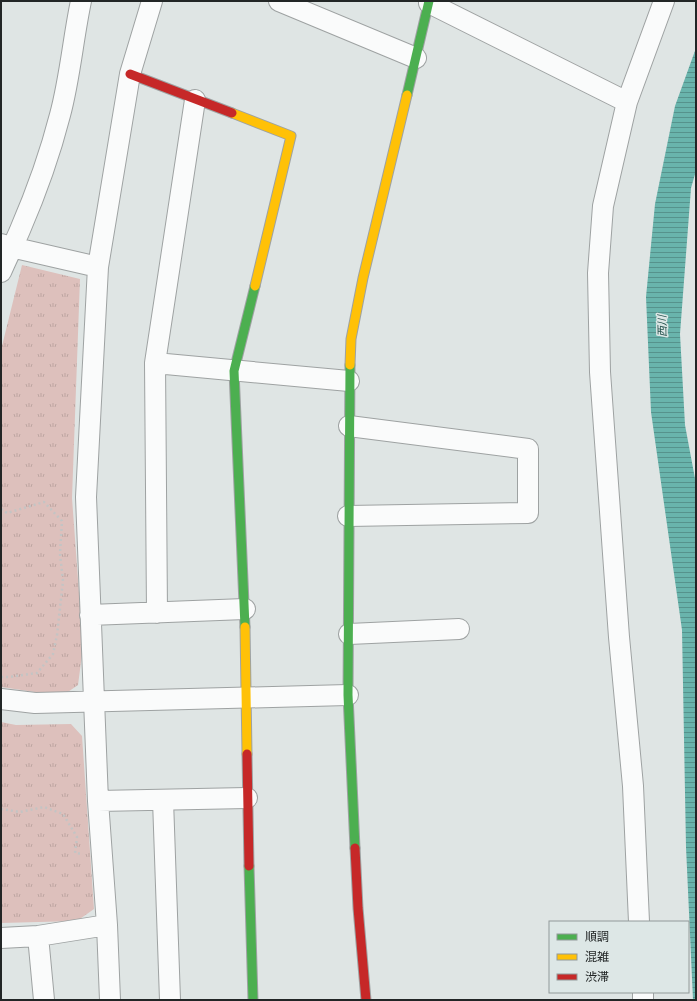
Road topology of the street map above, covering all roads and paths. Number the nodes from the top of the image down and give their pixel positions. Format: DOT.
graph roads {
  1 [pos="81,1"];
  2 [pos="152,1"];
  3 [pos="279,1"];
  4 [pos="664,1"];
  5 [pos="429,2"];
  6 [pos="416,58"];
  7 [pos="130,74"];
  8 [pos="195,100"];
  9 [pos="627,102"];
  10 [pos="6,245"];
  11 [pos="98,266"];
  12 [pos="1,272"];
  13 [pos="155,363"];
  14 [pos="234,371"];
  15 [pos="349,381"];
  16 [pos="349,426"];
  17 [pos="1,509"];
  18 [pos="348,516"];
  19 [pos="245,609"];
  20 [pos="157,613"];
  21 [pos="90,615"];
  22 [pos="459,629"];
  23 [pos="348,634"];
  24 [pos="1,677"];
  25 [pos="348,695"];
  26 [pos="1,699"];
  27 [pos="247,699"];
  28 [pos="95,702"];
  29 [pos="247,798"];
  30 [pos="163,800"];
  31 [pos="98,801"];
  32 [pos="1,809"];
  33 [pos="102,856"];
  34 [pos="640,921"];
  35 [pos="107,925"];
  36 [pos="38,936"];
  37 [pos="1,938"];
  38 [pos="44,1000"];
  39 [pos="110,1000"];
  40 [pos="170,1000"];
  41 [pos="253,1000"];
  42 [pos="366,1000"];
  1 -- 10 [label="street"];
  2 -- 7 [label="street"];
  3 -- 6 [label="street"];
  4 -- 9 [label="street"];
  5 -- 6 [label="street"];
  5 -- 9 [label="street"];
  6 -- 15 [label="street"];
  7 -- 8 [label="street"];
  7 -- 11 [label="street"];
  8 -- 13 [label="street"];
  8 -- 14 [label="street"];
  9 -- 34 [label="street"];
  10 -- 11 [label="street"];
  10 -- 12 [label="street"];
  11 -- 21 [label="street"];
  13 -- 14 [label="street"];
  13 -- 20 [label="street"];
  14 -- 15 [label="street"];
  14 -- 19 [label="street"];
  15 -- 16 [label="street"];
  16 -- 18 [label="street"];
  16 -- 18 [label="street"];
  17 -- 24 [label="path"];
  18 -- 23 [label="street"];
  19 -- 20 [label="street"];
  19 -- 27 [label="street"];
  20 -- 21 [label="street"];
  21 -- 28 [label="street"];
  22 -- 23 [label="street"];
  23 -- 25 [label="street"];
  25 -- 27 [label="street"];
  25 -- 42 [label="street"];
  26 -- 28 [label="street"];
  27 -- 28 [label="street"];
  27 -- 29 [label="street"];
  28 -- 31 [label="street"];
  29 -- 30 [label="street"];
  29 -- 41 [label="street"];
  30 -- 31 [label="street"];
  30 -- 40 [label="street"];
  31 -- 33 [label="street"];
  32 -- 33 [label="path"];
  33 -- 35 [label="street"];
  35 -- 36 [label="street"];
  35 -- 39 [label="street"];
  36 -- 37 [label="street"];
  36 -- 38 [label="street"];
}
